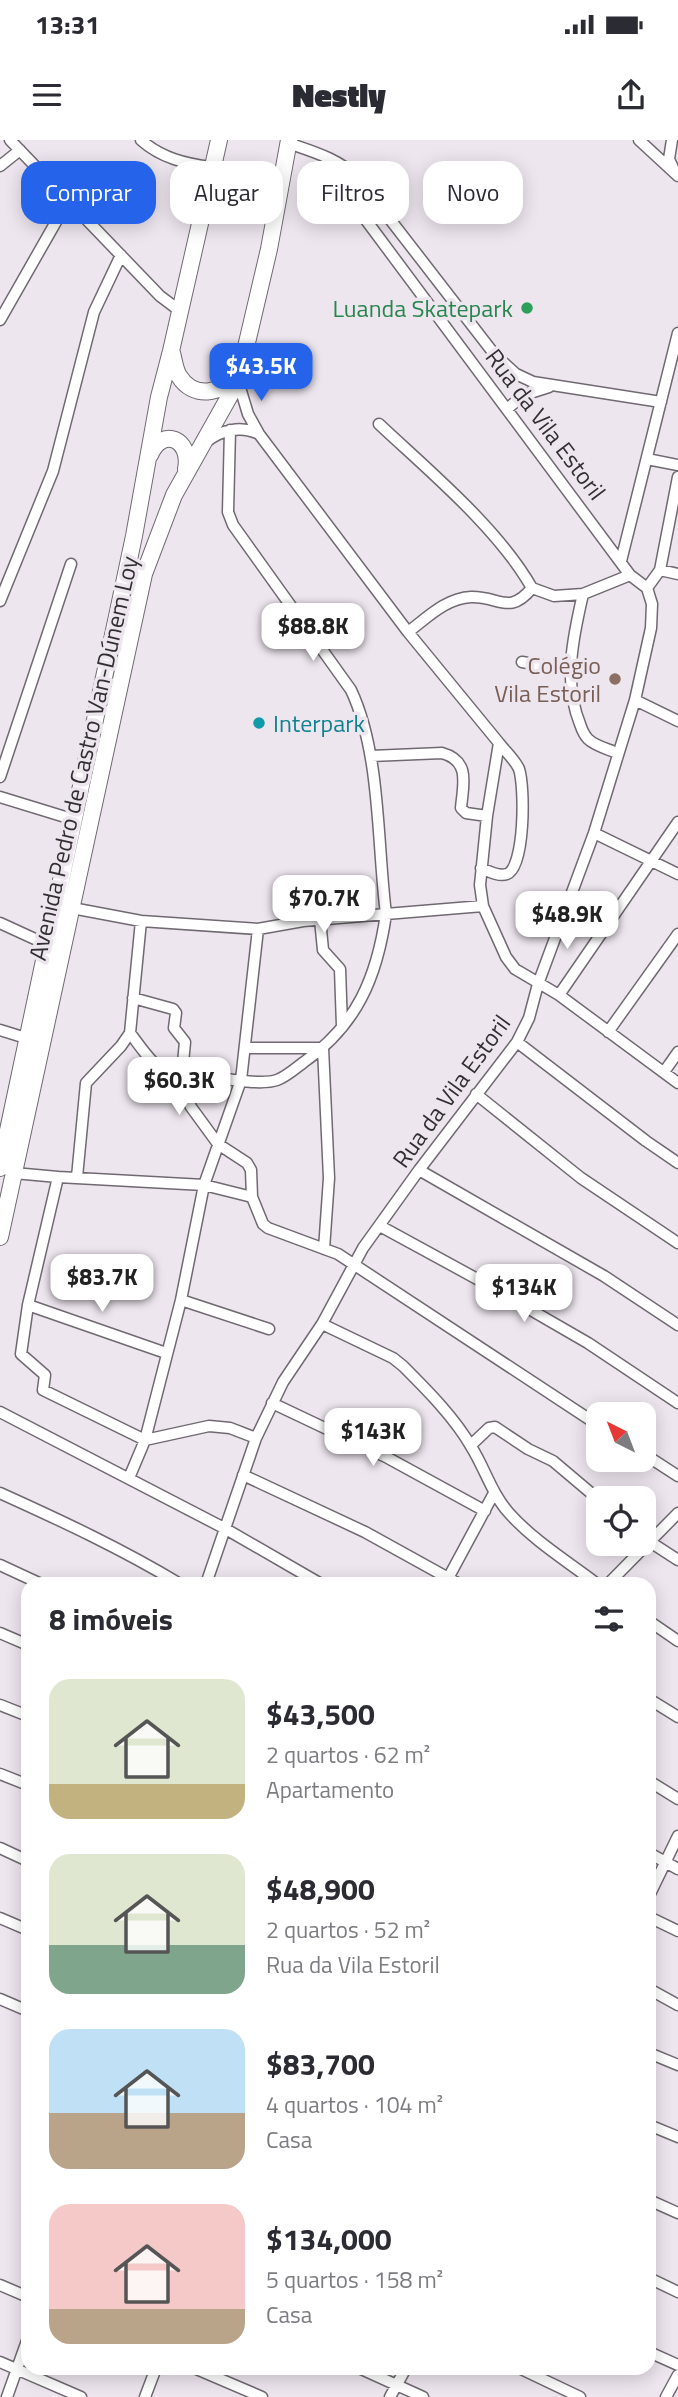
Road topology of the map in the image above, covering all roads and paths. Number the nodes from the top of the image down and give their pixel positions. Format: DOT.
graph roads {
  1 [pos="10,140"];
  2 [pos="141,140"];
  3 [pos="219,140"];
  4 [pos="639,140"];
  5 [pos="672,140"];
  6 [pos="289,141"];
  7 [pos="20,150"];
  8 [pos="31,161"];
  9 [pos="178,161"];
  10 [pos="214,161"];
  11 [pos="337,161"];
  12 [pos="0,166"];
  13 [pos="678,176"];
  14 [pos="55,224"];
  15 [pos="92,224"];
  16 [pos="199,224"];
  17 [pos="369,224"];
  18 [pos="392,224"];
  19 [pos="121,255"];
  20 [pos="180,311"];
  21 [pos="0,320"];
  22 [pos="678,333"];
  23 [pos="172,351"];
  24 [pos="246,351"];
  25 [pos="238,380"];
  26 [pos="551,386"];
  27 [pos="661,402"];
  28 [pos="508,408"];
  29 [pos="379,424"];
  30 [pos="230,430"];
  31 [pos="258,434"];
  32 [pos="200,447"];
  33 [pos="648,459"];
  34 [pos="146,465"];
  35 [pos="678,466"];
  36 [pos="678,477"];
  37 [pos="183,478"];
  38 [pos="621,561"];
  39 [pos="71,564"];
  40 [pos="660,570"];
  41 [pos="678,574"];
  42 [pos="631,575"];
  43 [pos="532,588"];
  44 [pos="647,588"];
  45 [pos="583,594"];
  46 [pos="0,601"];
  47 [pos="408,632"];
  48 [pos="522,662"];
  49 [pos="571,670"];
  50 [pos="635,700"];
  51 [pos="678,721"];
  52 [pos="499,743"];
  53 [pos="617,753"];
  54 [pos="371,756"];
  55 [pos="0,777"];
  56 [pos="0,797"];
  57 [pos="487,816"];
  58 [pos="75,820"];
  59 [pos="678,822"];
  60 [pos="594,834"];
  61 [pos="652,860"];
  62 [pos="481,868"];
  63 [pos="678,874"];
  64 [pos="483,906"];
  65 [pos="72,908"];
  66 [pos="386,914"];
  67 [pos="320,919"];
  68 [pos="141,922"];
  69 [pos="0,923"];
  70 [pos="258,929"];
  71 [pos="678,934"];
  72 [pos="48,945"];
  73 [pos="538,984"];
  74 [pos="558,995"];
  75 [pos="133,998"];
  76 [pos="342,1026"];
  77 [pos="0,1030"];
  78 [pos="608,1032"];
  79 [pos="130,1033"];
  80 [pos="29,1039"];
  81 [pos="517,1042"];
  82 [pos="245,1048"];
  83 [pos="323,1048"];
  84 [pos="678,1052"];
  85 [pos="664,1072"];
  86 [pos="186,1075"];
  87 [pos="241,1080"];
  88 [pos="678,1083"];
  89 [pos="477,1094"];
  90 [pos="5,1121"];
  91 [pos="218,1144"];
  92 [pos="678,1163"];
  93 [pos="419,1170"];
  94 [pos="7,1171"];
  95 [pos="58,1177"];
  96 [pos="77,1177"];
  97 [pos="204,1185"];
  98 [pos="252,1197"];
  99 [pos="380,1226"];
  100 [pos="0,1237"];
  101 [pos="678,1244"];
  102 [pos="324,1249"];
  103 [pos="353,1264"];
  104 [pos="181,1300"];
  105 [pos="28,1305"];
  106 [pos="322,1324"];
  107 [pos="678,1325"];
  108 [pos="269,1329"];
  109 [pos="166,1353"];
  110 [pos="272,1403"];
  111 [pos="678,1403"];
  112 [pos="0,1412"];
  113 [pos="586,1416"];
  114 [pos="256,1438"];
  115 [pos="145,1440"];
  116 [pos="471,1445"];
  117 [pos="656,1462"];
  118 [pos="243,1475"];
  119 [pos="678,1476"];
  120 [pos="130,1478"];
  121 [pos="586,1489"];
  122 [pos="0,1493"];
  123 [pos="494,1493"];
  124 [pos="485,1511"];
  125 [pos="678,1513"];
  126 [pos="224,1528"];
  127 [pos="656,1532"];
  128 [pos="656,1546"];
  129 [pos="632,1556"];
  130 [pos="678,1560"];
  131 [pos="0,1565"];
  132 [pos="26,1577"];
  133 [pos="168,1577"];
  134 [pos="208,1577"];
  135 [pos="309,1577"];
  136 [pos="442,1577"];
  137 [pos="449,1577"];
  138 [pos="588,1577"];
  139 [pos="614,1577"];
  140 [pos="656,1626"];
  141 [pos="0,1633"];
  142 [pos="678,1641"];
  143 [pos="21,1642"];
  144 [pos="656,1703"];
  145 [pos="0,1705"];
  146 [pos="21,1713"];
  147 [pos="678,1717"];
  148 [pos="0,1774"];
  149 [pos="21,1782"];
  150 [pos="656,1785"];
  151 [pos="678,1799"];
  152 [pos="678,1836"];
  153 [pos="0,1848"];
  154 [pos="656,1857"];
  155 [pos="21,1858"];
  156 [pos="664,1862"];
  157 [pos="678,1868"];
  158 [pos="656,1880"];
  159 [pos="0,1918"];
  160 [pos="656,1920"];
  161 [pos="21,1927"];
  162 [pos="678,1931"];
  163 [pos="656,1993"];
  164 [pos="0,1999"];
  165 [pos="678,2005"];
  166 [pos="21,2008"];
  167 [pos="656,2056"];
  168 [pos="678,2065"];
  169 [pos="656,2128"];
  170 [pos="678,2137"];
  171 [pos="656,2203"];
  172 [pos="678,2213"];
  173 [pos="656,2281"];
  174 [pos="0,2285"];
  175 [pos="678,2292"];
  176 [pos="21,2294"];
  177 [pos="656,2355"];
  178 [pos="21,2359"];
  179 [pos="0,2362"];
  180 [pos="678,2365"];
  181 [pos="17,2371"];
  182 [pos="21,2373"];
  183 [pos="27,2375"];
  184 [pos="153,2375"];
  185 [pos="210,2375"];
  186 [pos="374,2375"];
  187 [pos="402,2375"];
  188 [pos="534,2375"];
  189 [pos="678,2375"];
  190 [pos="396,2385"];
  191 [pos="7,2397"];
  192 [pos="81,2397"];
  193 [pos="145,2397"];
  194 [pos="262,2397"];
  195 [pos="390,2397"];
  196 [pos="423,2397"];
  197 [pos="580,2397"];
  198 [pos="666,2397"];
  1 -- 7 [label="street"];
  2 -- 9 [label="street"];
  3 -- 10 [label="highway, Avenida Pedro de Castro Van-Dúnem Loy"];
  4 -- 13 [label="street"];
  5 -- 13 [label="street"];
  6 -- 11 [label="street"];
  6 -- 24 [label="highway, Avenida Pedro de Castro Van-Dúnem Loy"];
  7 -- 8 [label="street"];
  7 -- 12 [label="street"];
  14 -- 21 [label="street"];
  15 -- 19 [label="street"];
  16 -- 20 [label="highway, Avenida Pedro de Castro Van-Dúnem Loy"];
  17 -- 28 [label="street, Rua da Vila Estoril"];
  18 -- 26 [label="street, Rua da Vila Estoril"];
  19 -- 20 [label="street"];
  19 -- 46 [label="street"];
  20 -- 23 [label="highway, Avenida Pedro de Castro Van-Dúnem Loy"];
  22 -- 27 [label="street, Rua da Vila Estoril"];
  23 -- 24 [label="highway"];
  23 -- 34 [label="highway, Avenida Pedro de Castro Van-Dúnem Loy"];
  24 -- 25 [label="highway, Avenida Pedro de Castro Van-Dúnem Loy"];
  25 -- 31 [label="street"];
  25 -- 32 [label="highway, Avenida Pedro de Castro Van-Dúnem Loy"];
  26 -- 27 [label="street, Rua da Vila Estoril"];
  26 -- 28 [label="street"];
  27 -- 33 [label="street, Rua da Vila Estoril"];
  28 -- 38 [label="street, Rua da Vila Estoril"];
  29 -- 43 [label="street"];
  30 -- 31 [label="street"];
  30 -- 32 [label="street"];
  30 -- 54 [label="street"];
  31 -- 47 [label="street"];
  32 -- 37 [label="highway, Avenida Pedro de Castro Van-Dúnem Loy"];
  33 -- 35 [label="street"];
  33 -- 38 [label="street, Rua da Vila Estoril"];
  34 -- 37 [label="highway"];
  34 -- 58 [label="highway, Avenida Pedro de Castro Van-Dúnem Loy"];
  36 -- 40 [label="street"];
  37 -- 65 [label="highway, Avenida Pedro de Castro Van-Dúnem Loy"];
  38 -- 42 [label="street, Rua da Vila Estoril"];
  39 -- 55 [label="street"];
  40 -- 41 [label="street"];
  40 -- 44 [label="street"];
  42 -- 44 [label="street, Rua da Vila Estoril"];
  42 -- 45 [label="street"];
  43 -- 45 [label="street"];
  43 -- 47 [label="street"];
  44 -- 50 [label="street, Rua da Vila Estoril"];
  45 -- 49 [label="street"];
  47 -- 52 [label="street"];
  48 -- 49 [label="street"];
  49 -- 53 [label="street"];
  50 -- 51 [label="street"];
  50 -- 53 [label="street, Rua da Vila Estoril"];
  52 -- 57 [label="street"];
  52 -- 62 [label="street"];
  53 -- 60 [label="street, Rua da Vila Estoril"];
  54 -- 57 [label="street"];
  54 -- 66 [label="street"];
  56 -- 58 [label="street"];
  57 -- 62 [label="street"];
  58 -- 72 [label="highway, Avenida Pedro de Castro Van-Dúnem Loy"];
  59 -- 61 [label="street"];
  60 -- 61 [label="street"];
  60 -- 73 [label="street, Rua da Vila Estoril"];
  61 -- 63 [label="street"];
  61 -- 74 [label="street"];
  62 -- 64 [label="street"];
  64 -- 66 [label="street"];
  64 -- 73 [label="street"];
  65 -- 68 [label="street"];
  65 -- 94 [label="highway, Avenida Pedro de Castro Van-Dúnem Loy"];
  66 -- 67 [label="street"];
  66 -- 76 [label="street"];
  67 -- 70 [label="street"];
  67 -- 76 [label="street"];
  68 -- 70 [label="street"];
  68 -- 75 [label="street"];
  69 -- 72 [label="street"];
  70 -- 82 [label="street"];
  71 -- 78 [label="street"];
  72 -- 80 [label="highway, Avenida Pedro de Castro Van-Dúnem Loy"];
  73 -- 74 [label="street"];
  73 -- 81 [label="street, Rua da Vila Estoril"];
  74 -- 78 [label="street"];
  75 -- 79 [label="street"];
  75 -- 86 [label="street"];
  76 -- 83 [label="street"];
  77 -- 80 [label="street"];
  78 -- 85 [label="street"];
  79 -- 86 [label="street"];
  79 -- 96 [label="street"];
  80 -- 90 [label="highway, Avenida Pedro de Castro Van-Dúnem Loy"];
  81 -- 89 [label="street, Rua da Vila Estoril"];
  81 -- 92 [label="street"];
  82 -- 83 [label="street"];
  82 -- 87 [label="street"];
  83 -- 87 [label="street"];
  83 -- 102 [label="street"];
  84 -- 85 [label="street"];
  85 -- 88 [label="street"];
  86 -- 87 [label="street"];
  86 -- 91 [label="street"];
  87 -- 91 [label="street"];
  89 -- 93 [label="street, Rua da Vila Estoril"];
  89 -- 101 [label="street"];
  90 -- 94 [label="highway, Avenida Pedro de Castro Van-Dúnem Loy"];
  91 -- 97 [label="street"];
  91 -- 98 [label="street"];
  93 -- 99 [label="street, Rua da Vila Estoril"];
  93 -- 107 [label="street"];
  94 -- 95 [label="street"];
  94 -- 100 [label="highway, Avenida Pedro de Castro Van-Dúnem Loy"];
  95 -- 96 [label="street"];
  95 -- 105 [label="street"];
  96 -- 97 [label="street"];
  97 -- 98 [label="street"];
  97 -- 104 [label="street"];
  98 -- 102 [label="street"];
  99 -- 103 [label="street, Rua da Vila Estoril"];
  99 -- 111 [label="street"];
  102 -- 103 [label="street"];
  103 -- 106 [label="street, Rua da Vila Estoril"];
  103 -- 113 [label="street"];
  104 -- 108 [label="street"];
  104 -- 109 [label="street"];
  105 -- 109 [label="street"];
  105 -- 115 [label="street"];
  106 -- 110 [label="street, Rua da Vila Estoril"];
  106 -- 116 [label="street"];
  109 -- 115 [label="street"];
  110 -- 114 [label="street, Rua da Vila Estoril"];
  110 -- 124 [label="street"];
  112 -- 120 [label="street"];
  114 -- 115 [label="street"];
  114 -- 118 [label="street, Rua da Vila Estoril"];
  115 -- 120 [label="street"];
  116 -- 121 [label="street"];
  116 -- 123 [label="street"];
  117 -- 119 [label="street"];
  118 -- 126 [label="street, Rua da Vila Estoril"];
  118 -- 136 [label="street"];
  120 -- 126 [label="street"];
  122 -- 133 [label="street"];
  123 -- 124 [label="street"];
  123 -- 138 [label="street"];
  124 -- 137 [label="street"];
  125 -- 127 [label="street"];
  126 -- 134 [label="street, Rua da Vila Estoril"];
  126 -- 135 [label="street"];
  128 -- 130 [label="street"];
  129 -- 139 [label="street"];
  131 -- 132 [label="street"];
  140 -- 142 [label="street"];
  141 -- 143 [label="street"];
  144 -- 147 [label="street"];
  145 -- 146 [label="street"];
  148 -- 149 [label="street"];
  150 -- 151 [label="street"];
  152 -- 156 [label="street"];
  153 -- 155 [label="street"];
  154 -- 156 [label="street"];
  156 -- 157 [label="street"];
  156 -- 158 [label="street"];
  159 -- 161 [label="street"];
  160 -- 162 [label="street"];
  163 -- 165 [label="street"];
  164 -- 166 [label="street"];
  167 -- 168 [label="street"];
  169 -- 170 [label="street"];
  171 -- 172 [label="street"];
  173 -- 175 [label="street"];
  174 -- 176 [label="street"];
  177 -- 180 [label="street"];
  178 -- 181 [label="street"];
  179 -- 181 [label="street"];
  181 -- 182 [label="street"];
  181 -- 191 [label="street"];
  183 -- 192 [label="street"];
  184 -- 193 [label="street"];
  185 -- 194 [label="street"];
  186 -- 190 [label="street"];
  187 -- 190 [label="street"];
  188 -- 197 [label="street"];
  189 -- 198 [label="street"];
  190 -- 195 [label="street"];
  190 -- 196 [label="street"];
}
